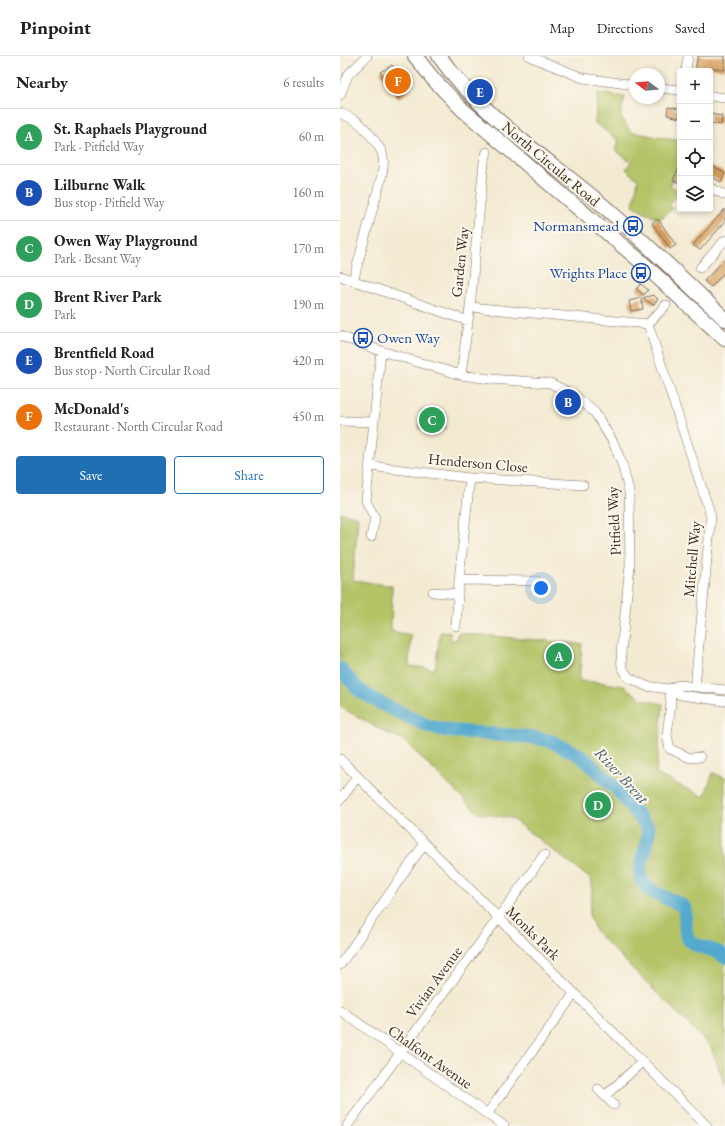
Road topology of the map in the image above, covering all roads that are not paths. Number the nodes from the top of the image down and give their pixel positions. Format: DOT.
graph roads {
  1 [pos="367,56"];
  2 [pos="415,56"];
  3 [pos="439,56"];
  4 [pos="530,56"];
  5 [pos="688,56"];
  6 [pos="686,68"];
  7 [pos="629,84"];
  8 [pos="665,89"];
  9 [pos="677,90"];
  10 [pos="340,95"];
  11 [pos="713,96"];
  12 [pos="725,98"];
  13 [pos="340,113"];
  14 [pos="487,152"];
  15 [pos="713,189"];
  16 [pos="725,195"];
  17 [pos="725,240"];
  18 [pos="700,268"];
  19 [pos="340,276"];
  20 [pos="353,281"];
  21 [pos="666,305"];
  22 [pos="470,307"];
  23 [pos="725,319"];
  24 [pos="468,321"];
  25 [pos="648,324"];
  26 [pos="340,336"];
  27 [pos="725,339"];
  28 [pos="381,351"];
  29 [pos="461,375"];
  30 [pos="340,420"];
  31 [pos="373,422"];
  32 [pos="370,466"];
  33 [pos="470,478"];
  34 [pos="583,485"];
  35 [pos="371,537"];
  36 [pos="459,580"];
  37 [pos="536,581"];
  38 [pos="433,592"];
  39 [pos="458,594"];
  40 [pos="456,626"];
  41 [pos="696,687"];
  42 [pos="669,689"];
  43 [pos="725,690"];
  44 [pos="725,702"];
  45 [pos="700,757"];
  46 [pos="340,759"];
  47 [pos="357,777"];
  48 [pos="340,800"];
  49 [pos="424,844"];
  50 [pos="544,855"];
  51 [pos="498,918"];
  52 [pos="340,965"];
  53 [pos="574,994"];
  54 [pos="340,1010"];
  55 [pos="400,1053"];
  56 [pos="642,1062"];
  57 [pos="598,1089"];
  58 [pos="605,1096"];
  59 [pos="614,1105"];
  60 [pos="487,1114"];
  61 [pos="347,1126"];
  62 [pos="504,1126"];
  63 [pos="707,1126"];
  1 -- 10 [label="street"];
  2 -- 27 [label="highway, North Circular Road"];
  3 -- 23 [label="highway, North Circular Road"];
  4 -- 7 [label="street"];
  5 -- 6 [label="street"];
  8 -- 9 [label="street"];
  11 -- 12 [label="street"];
  13 -- 20 [label="street"];
  14 -- 22 [label="street, Garden Way"];
  15 -- 16 [label="street"];
  17 -- 18 [label="street"];
  19 -- 20 [label="street"];
  20 -- 24 [label="street"];
  21 -- 25 [label="street"];
  22 -- 24 [label="street, Garden Way"];
  22 -- 25 [label="street"];
  24 -- 29 [label="street, Garden Way"];
  25 -- 41 [label="street, Mitchell Way"];
  26 -- 28 [label="street, Pitfield Way"];
  28 -- 29 [label="street, Pitfield Way"];
  28 -- 31 [label="street"];
  29 -- 42 [label="street, Pitfield Way"];
  30 -- 31 [label="street"];
  31 -- 32 [label="street"];
  32 -- 33 [label="street, Henderson Close"];
  32 -- 35 [label="street"];
  33 -- 34 [label="street, Henderson Close"];
  33 -- 36 [label="street"];
  36 -- 37 [label="street"];
  36 -- 39 [label="street"];
  38 -- 39 [label="street"];
  39 -- 40 [label="street"];
  41 -- 42 [label="street, Pitfield Way"];
  41 -- 43 [label="street, Pitfield Way"];
  42 -- 44 [label="street"];
  42 -- 45 [label="street"];
  46 -- 47 [label="street, Monks Park"];
  47 -- 48 [label="street"];
  47 -- 49 [label="street, Monks Park"];
  49 -- 51 [label="street, Monks Park"];
  49 -- 52 [label="street"];
  50 -- 51 [label="street, Vivian Avenue"];
  51 -- 53 [label="street, Monks Park"];
  51 -- 55 [label="street, Vivian Avenue"];
  53 -- 56 [label="street, Monks Park"];
  53 -- 60 [label="street"];
  54 -- 55 [label="street, Chalfont Avenue"];
  55 -- 60 [label="street, Chalfont Avenue"];
  55 -- 61 [label="street, Vivian Avenue"];
  56 -- 58 [label="street"];
  56 -- 63 [label="street, Monks Park"];
  57 -- 58 [label="street"];
  58 -- 59 [label="street"];
  60 -- 62 [label="street, Chalfont Avenue"];
}
